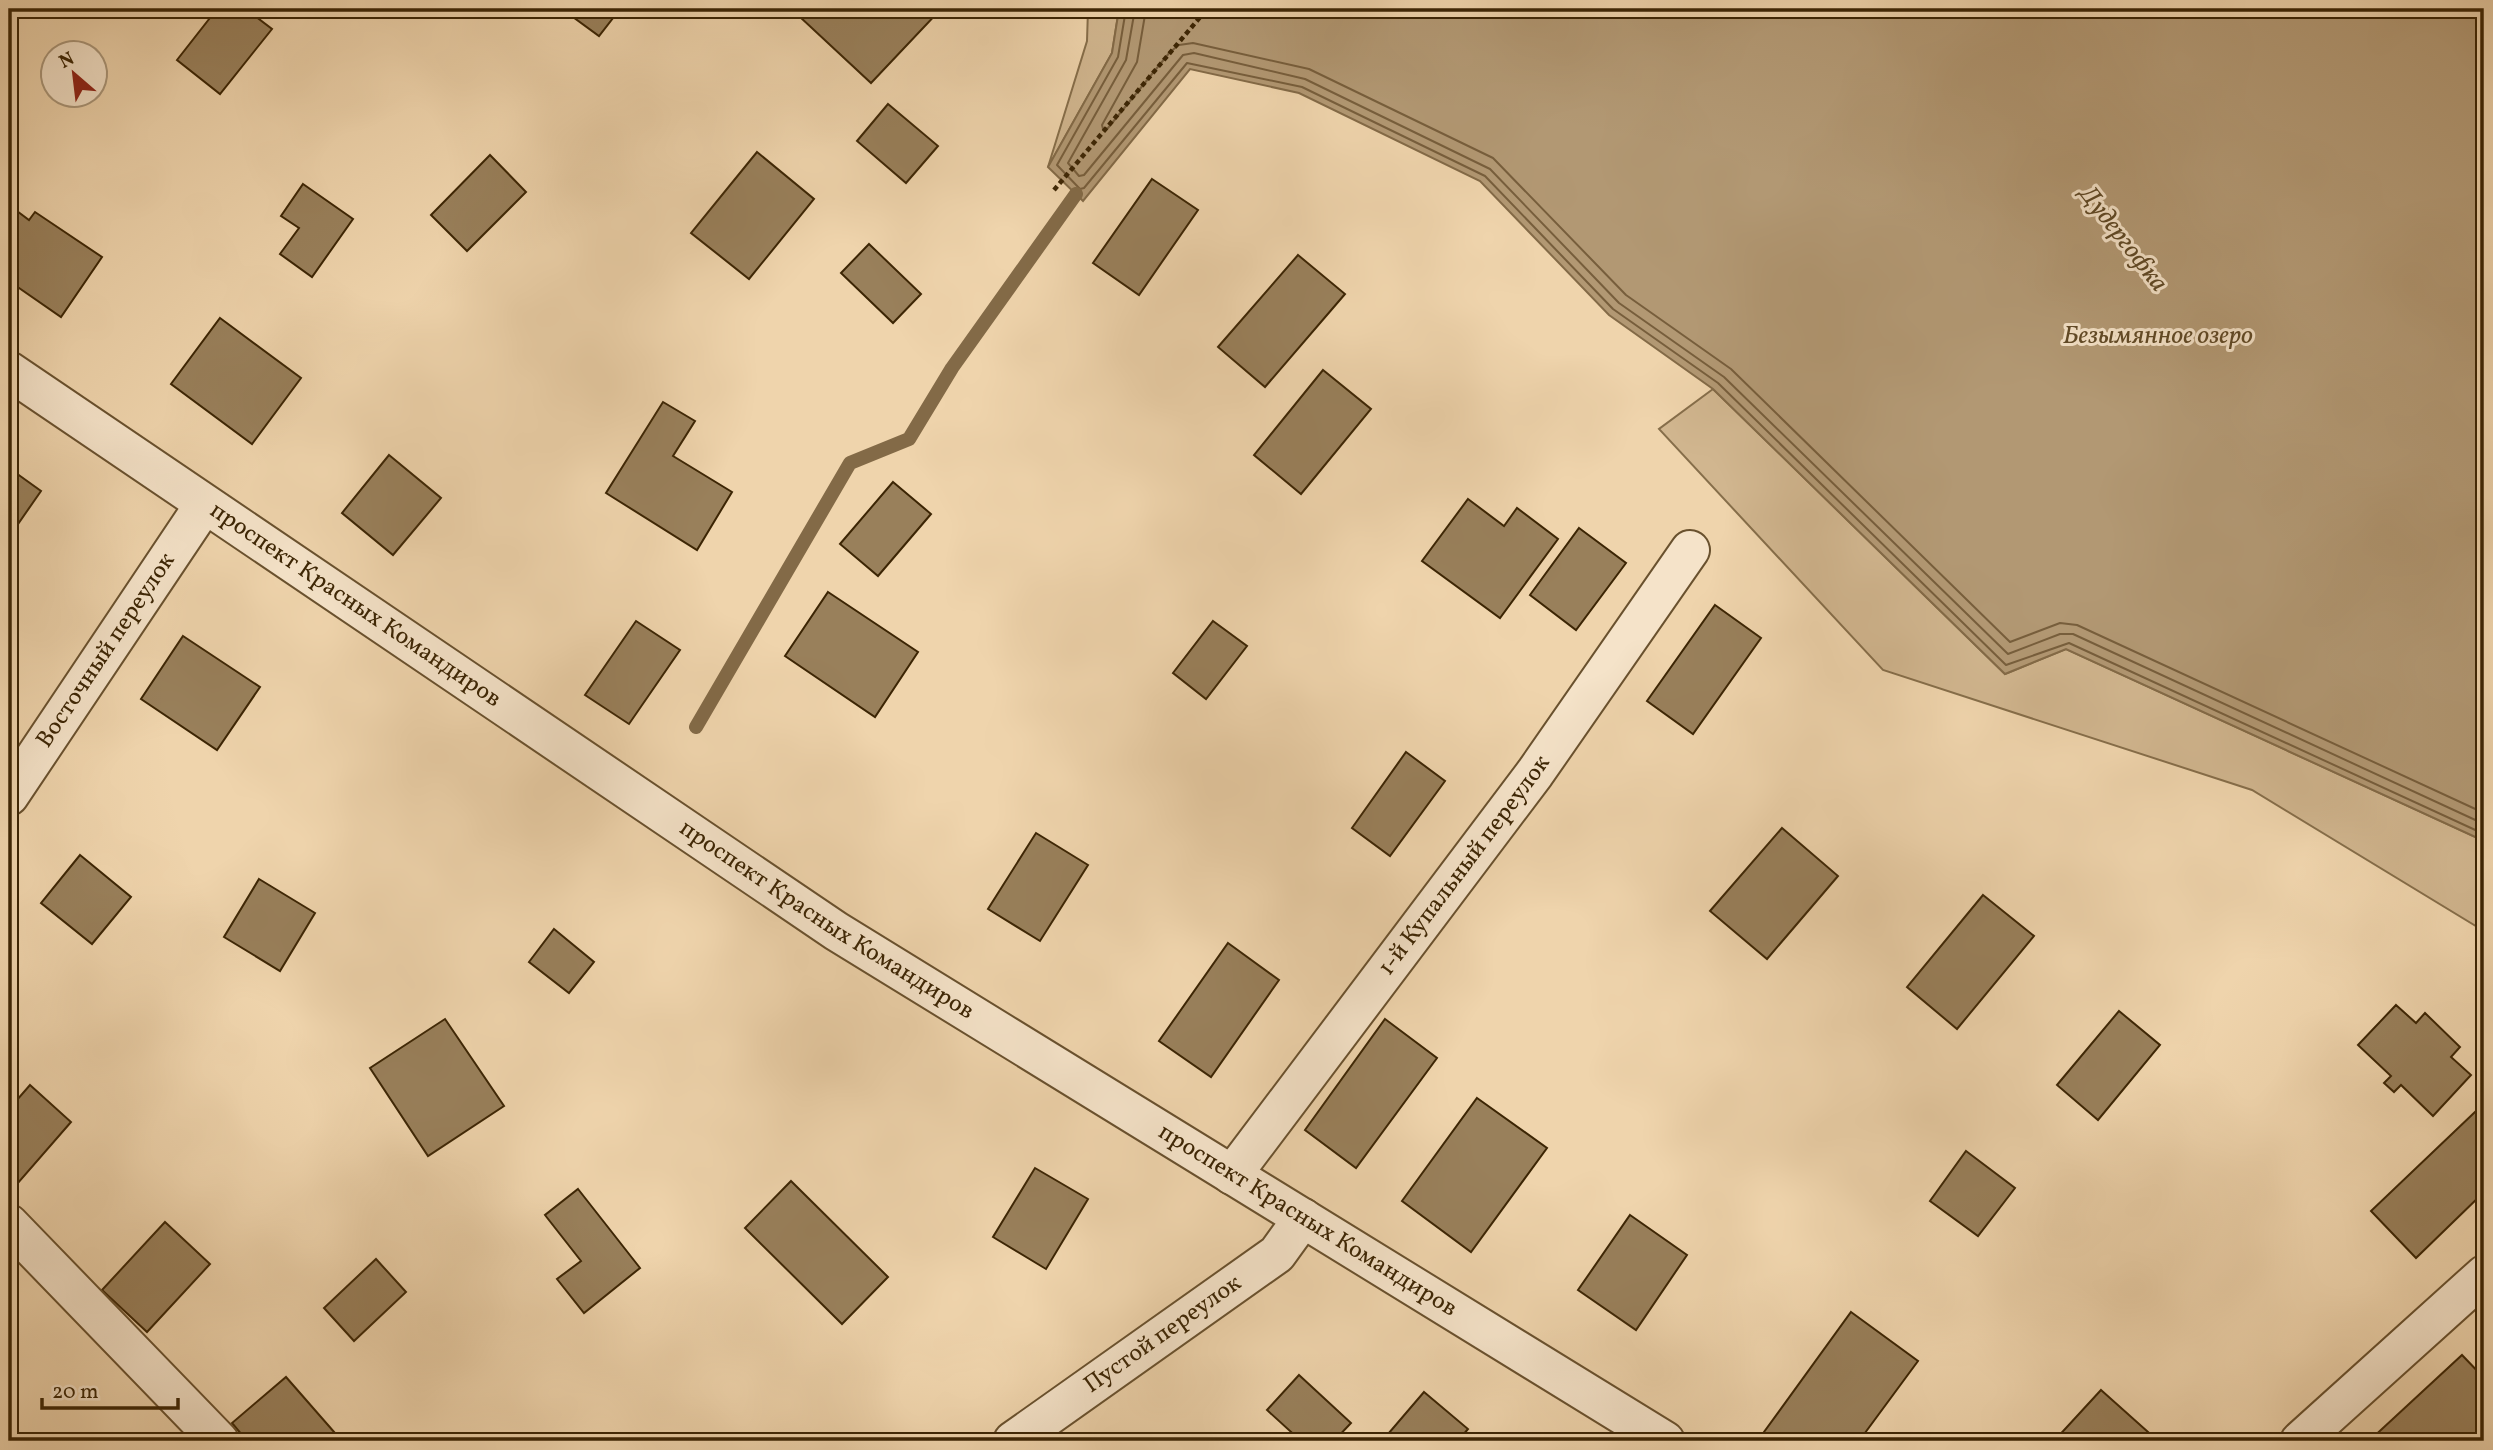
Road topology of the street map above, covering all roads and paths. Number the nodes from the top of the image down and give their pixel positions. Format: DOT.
graph roads {
  1 [pos="1207,9"];
  2 [pos="1054,190"];
  3 [pos="9,371"];
  4 [pos="204,505"];
  5 [pos="1690,550"];
  6 [pos="9,796"];
  7 [pos="1232,1175"];
  8 [pos="1303,1218"];
  9 [pos="9,1224"];
  10 [pos="2484,1275"];
  11 [pos="219,1441"];
  12 [pos="1013,1441"];
  13 [pos="1665,1441"];
  14 [pos="2300,1441"];
  1 -- 2 [label="path"];
  3 -- 4 [label="street, проспект Красных Командиров"];
  4 -- 6 [label="street, Восточный переулок"];
  4 -- 7 [label="street, проспект Красных Командиров"];
  5 -- 7 [label="street, 1-й Купальный переулок"];
  7 -- 8 [label="street, проспект Красных Командиров"];
  8 -- 12 [label="street, Пустой переулок"];
  8 -- 13 [label="street, проспект Красных Командиров"];
  9 -- 11 [label="street"];
  10 -- 14 [label="street"];
}
